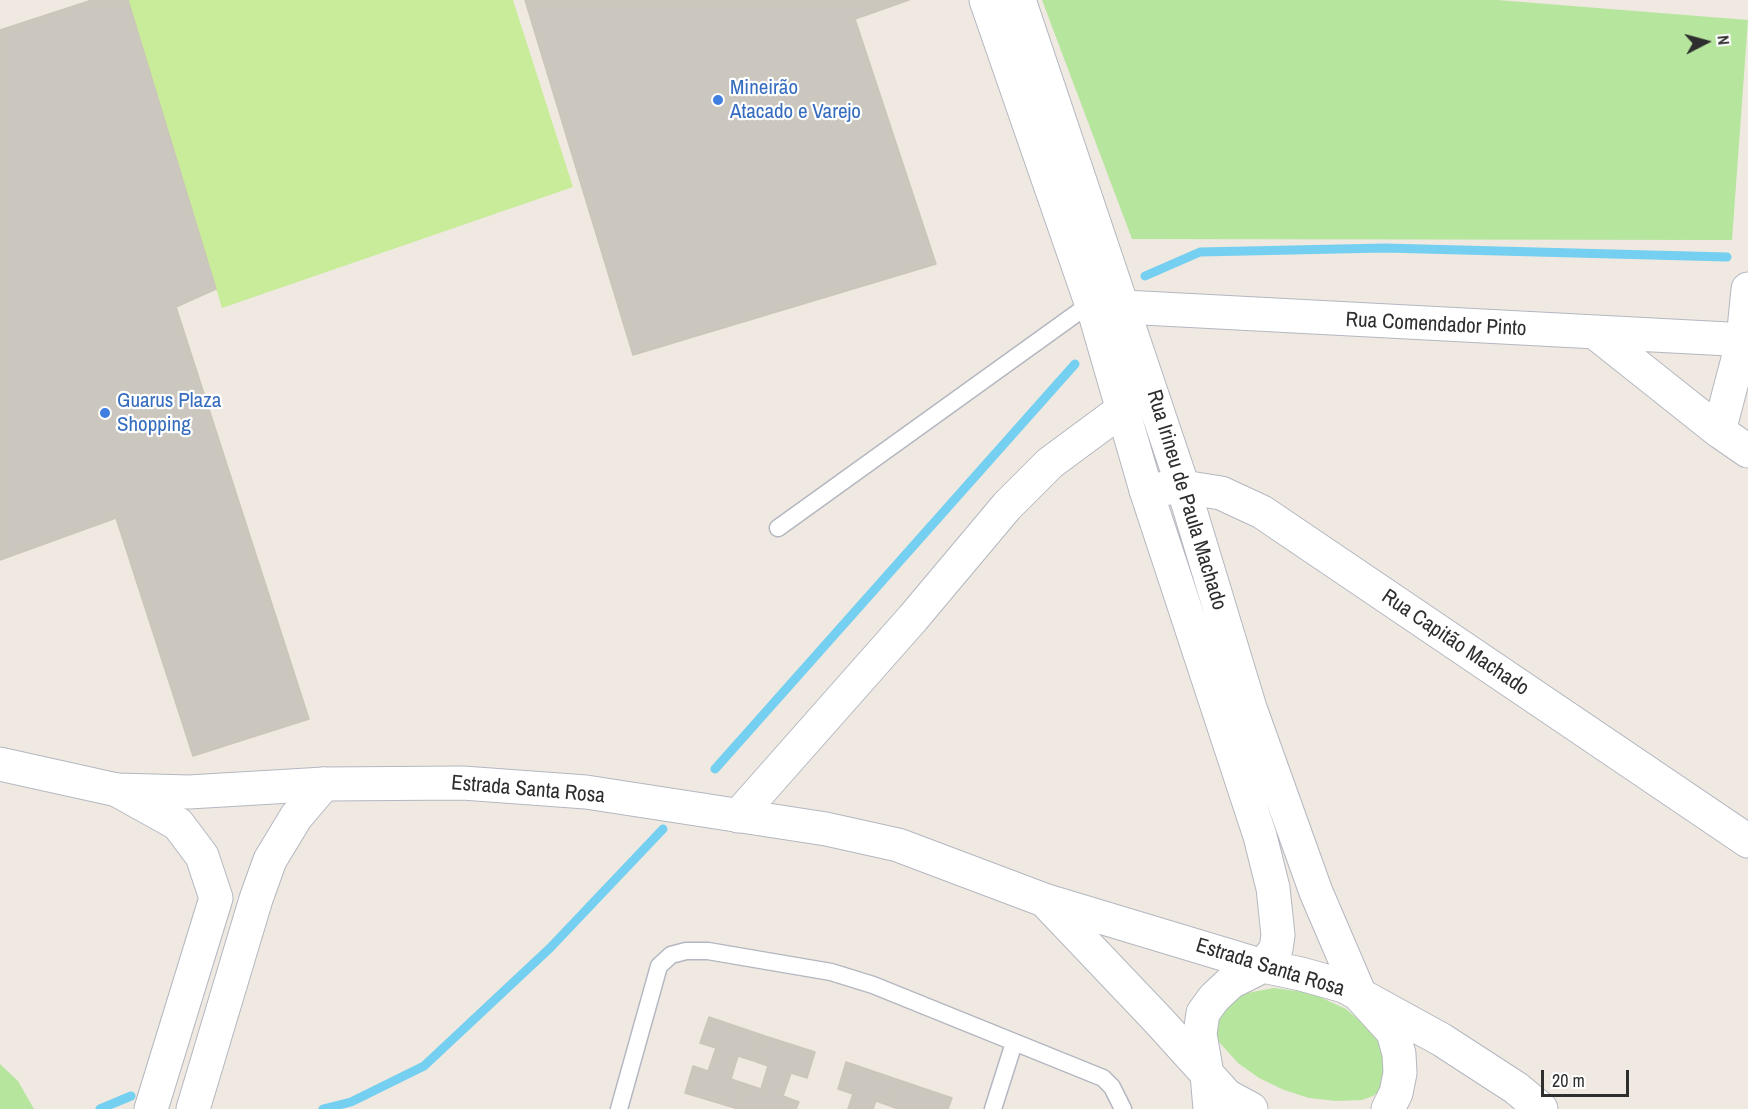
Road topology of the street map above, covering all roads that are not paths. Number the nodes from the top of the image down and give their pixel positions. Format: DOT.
graph roads {
  1 [pos="986,0"];
  2 [pos="1019,0"];
  3 [pos="1748,289"];
  4 [pos="1091,303"];
  5 [pos="1124,307"];
  6 [pos="1597,334"];
  7 [pos="1746,340"];
  8 [pos="1123,410"];
  9 [pos="1719,431"];
  10 [pos="1748,451"];
  11 [pos="1183,486"];
  12 [pos="1146,490"];
  13 [pos="778,528"];
  14 [pos="0,765"];
  15 [pos="324,784"];
  16 [pos="117,790"];
  17 [pos="738,816"];
  18 [pos="1748,841"];
  19 [pos="216,898"];
  20 [pos="256,899"];
  21 [pos="1044,900"];
  22 [pos="1263,966"];
  23 [pos="1361,997"];
  24 [pos="1014,1043"];
  25 [pos="1207,1074"];
  26 [pos="151,1109"];
  27 [pos="193,1109"];
  28 [pos="619,1109"];
  29 [pos="993,1109"];
  30 [pos="1123,1109"];
  31 [pos="1210,1109"];
  32 [pos="1251,1109"];
  33 [pos="1388,1109"];
  34 [pos="1541,1109"];
  1 -- 4 [label="street, Rua Irineu de Paula Machado"];
  2 -- 5 [label="street, Rua Irineu de Paula Machado"];
  3 -- 7 [label="street"];
  4 -- 8 [label="street, Rua Irineu de Paula Machado"];
  4 -- 13 [label="lane"];
  5 -- 6 [label="street, Rua Comendador Pinto"];
  5 -- 11 [label="street, Rua Irineu de Paula Machado"];
  6 -- 7 [label="street, Rua Comendador Pinto"];
  6 -- 9 [label="street"];
  7 -- 9 [label="street"];
  8 -- 12 [label="street, Rua Irineu de Paula Machado"];
  8 -- 17 [label="street"];
  9 -- 10 [label="street"];
  11 -- 12 [label="street, Rua Capitão Machado"];
  11 -- 18 [label="street, Rua Capitão Machado"];
  11 -- 23 [label="street, Rua Irineu de Paula Machado"];
  12 -- 22 [label="street, Rua Irineu de Paula Machado"];
  14 -- 16 [label="street, Estrada Santa Rosa"];
  15 -- 16 [label="street, Estrada Santa Rosa"];
  15 -- 17 [label="street, Estrada Santa Rosa"];
  15 -- 20 [label="street"];
  16 -- 19 [label="street"];
  17 -- 21 [label="street, Estrada Santa Rosa"];
  19 -- 20 [label="street"];
  19 -- 26 [label="street"];
  20 -- 27 [label="street"];
  21 -- 22 [label="street, Estrada Santa Rosa"];
  21 -- 25 [label="street, Estrada Santa Rosa"];
  22 -- 23 [label="street, Estrada Santa Rosa"];
  22 -- 25 [label="street"];
  23 -- 33 [label="street"];
  23 -- 34 [label="street, Estrada Santa Rosa"];
  24 -- 28 [label="lane"];
  24 -- 29 [label="lane"];
  24 -- 30 [label="lane"];
  25 -- 31 [label="street"];
  25 -- 32 [label="street, Estrada Santa Rosa"];
}
